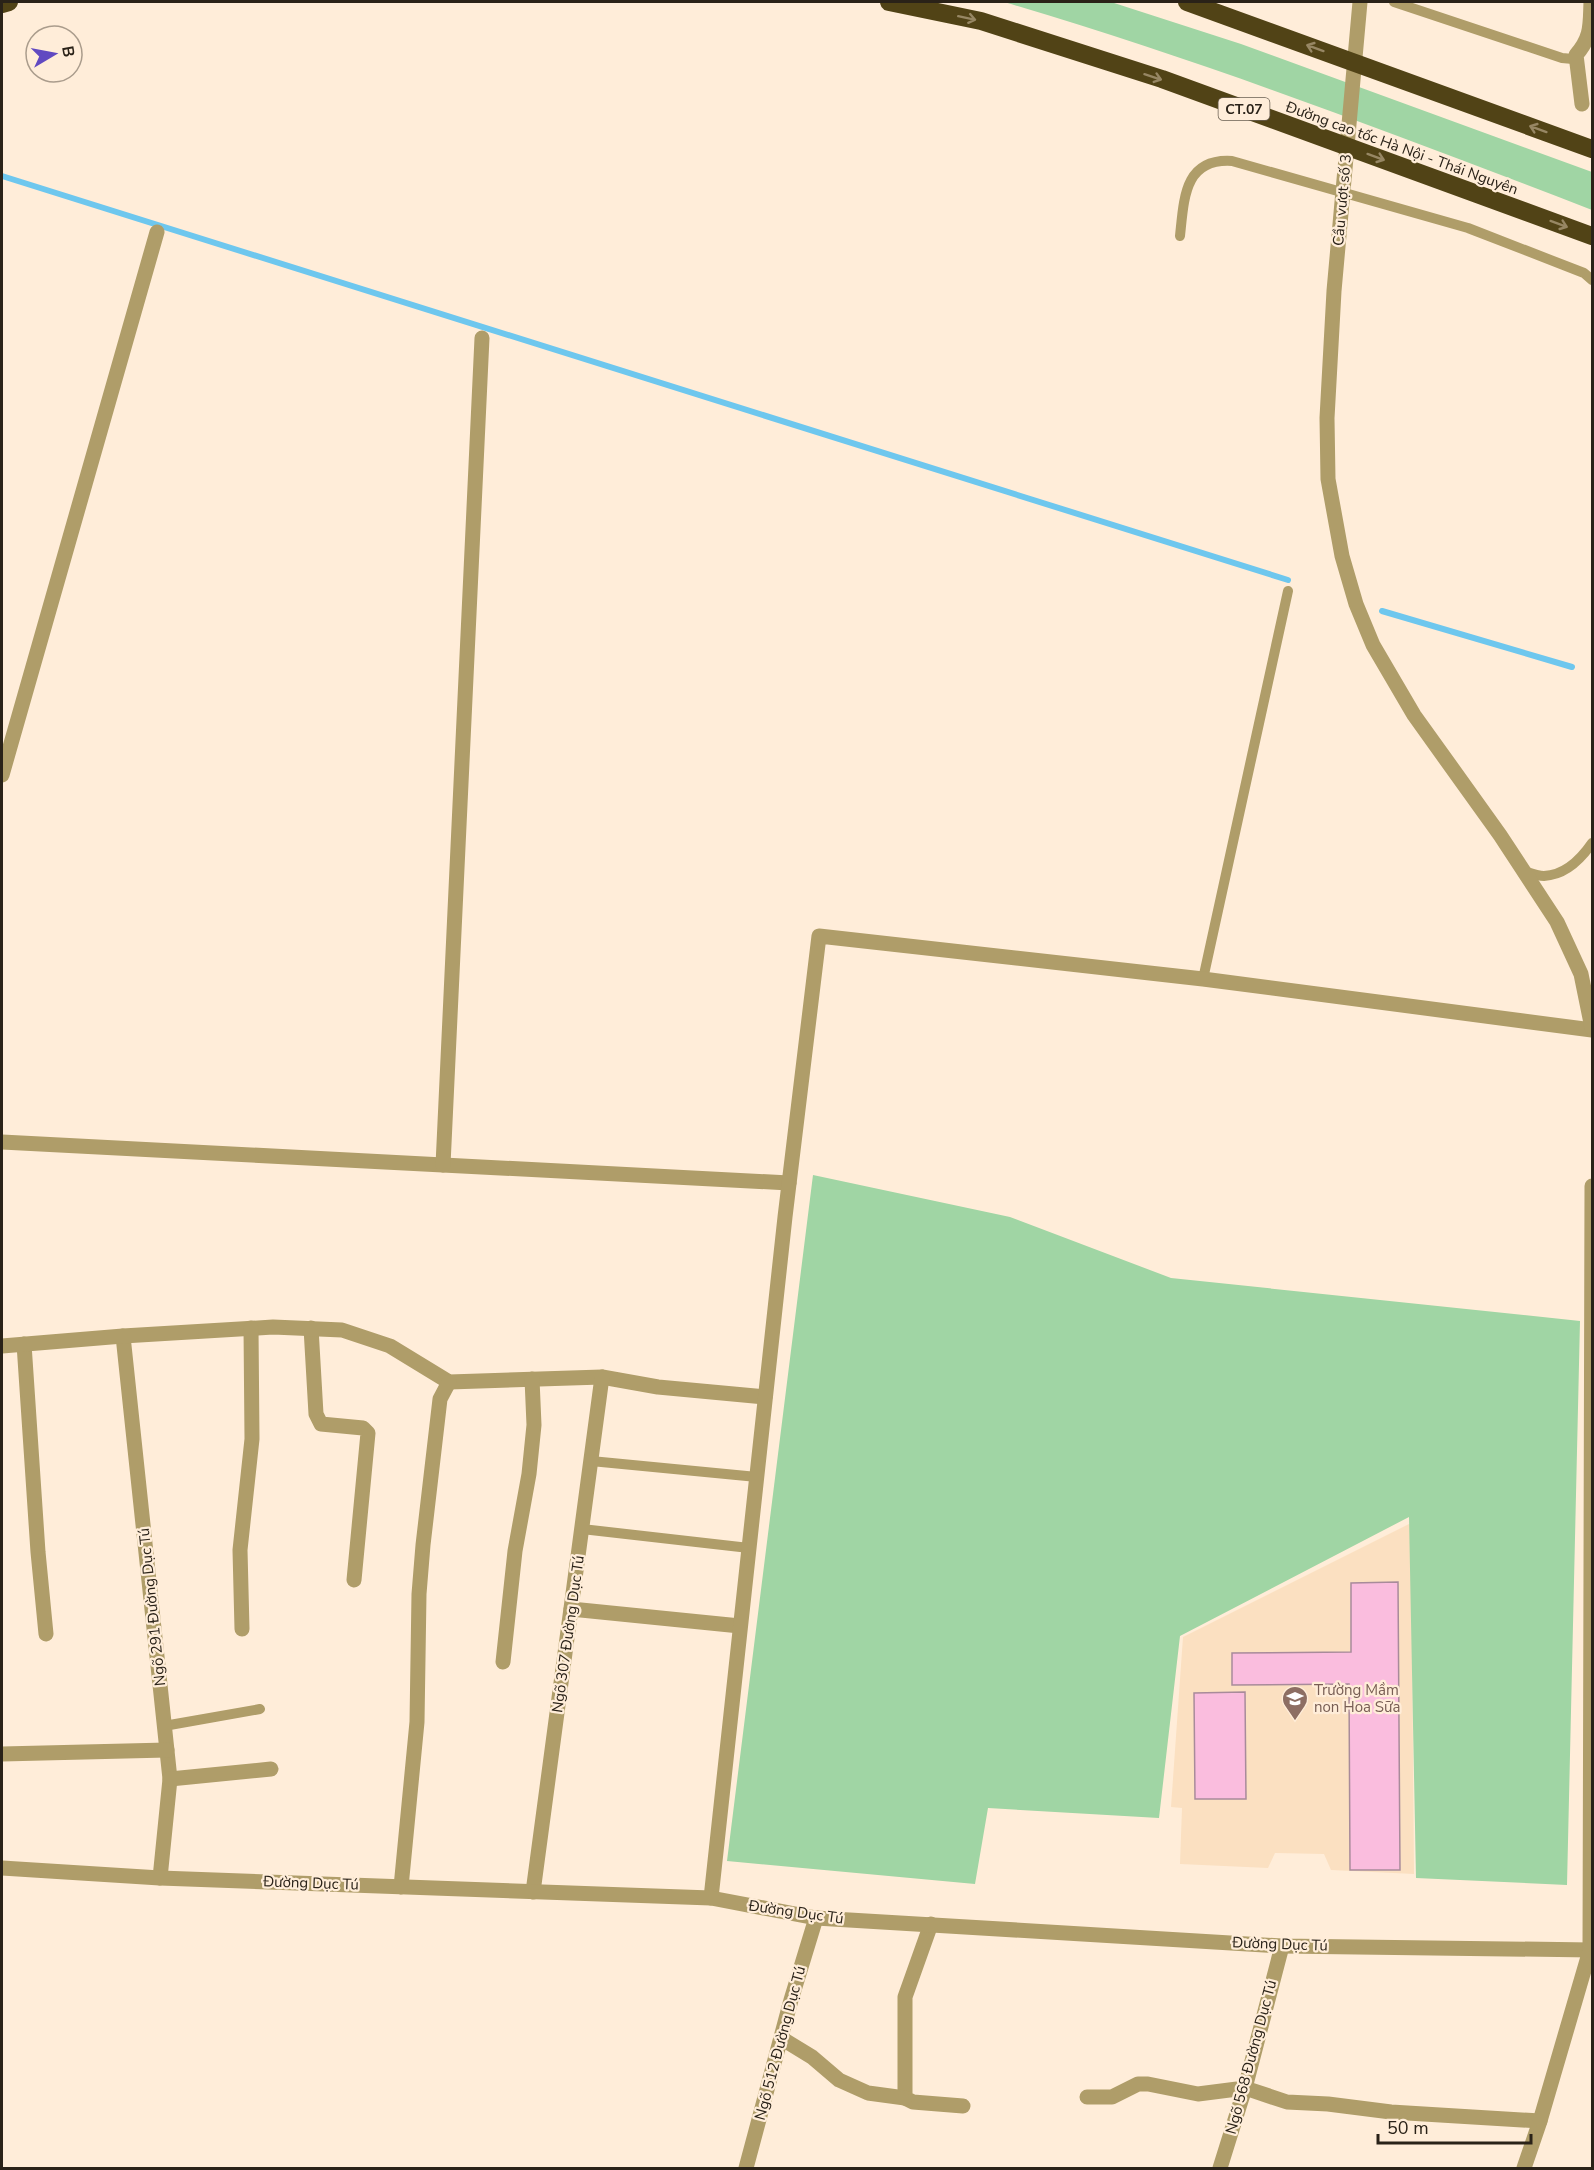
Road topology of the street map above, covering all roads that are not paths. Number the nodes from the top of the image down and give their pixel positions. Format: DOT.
graph roads {
  1 [pos="9,2"];
  2 [pos="889,2"];
  3 [pos="1187,2"];
  4 [pos="1360,2"];
  5 [pos="1394,2"];
  6 [pos="1591,2"];
  7 [pos="2,4"];
  8 [pos="1576,55"];
  9 [pos="1582,104"];
  10 [pos="1593,149"];
  11 [pos="157,231"];
  12 [pos="1180,236"];
  13 [pos="1593,236"];
  14 [pos="1593,280"];
  15 [pos="482,338"];
  16 [pos="1288,591"];
  17 [pos="2,775"];
  18 [pos="1593,843"];
  19 [pos="1524,871"];
  20 [pos="1203,979"];
  21 [pos="1593,1029"];
  22 [pos="2,1142"];
  23 [pos="443,1166"];
  24 [pos="789,1184"];
  25 [pos="1593,1186"];
  26 [pos="251,1328"];
  27 [pos="311,1328"];
  28 [pos="123,1336"];
  29 [pos="24,1344"];
  30 [pos="2,1346"];
  31 [pos="602,1377"];
  32 [pos="532,1379"];
  33 [pos="449,1382"];
  34 [pos="765,1397"];
  35 [pos="591,1461"];
  36 [pos="756,1477"];
  37 [pos="582,1529"];
  38 [pos="749,1548"];
  39 [pos="354,1580"];
  40 [pos="571,1609"];
  41 [pos="740,1626"];
  42 [pos="242,1629"];
  43 [pos="46,1634"];
  44 [pos="503,1662"];
  45 [pos="260,1709"];
  46 [pos="164,1726"];
  47 [pos="167,1750"];
  48 [pos="2,1754"];
  49 [pos="271,1769"];
  50 [pos="170,1779"];
  51 [pos="2,1868"];
  52 [pos="160,1878"];
  53 [pos="401,1887"];
  54 [pos="533,1892"];
  55 [pos="711,1898"];
  56 [pos="816,1918"];
  57 [pos="931,1924"];
  58 [pos="1282,1946"];
  59 [pos="1591,1950"];
  60 [pos="781,2038"];
  61 [pos="1245,2088"];
  62 [pos="1087,2097"];
  63 [pos="904,2098"];
  64 [pos="963,2106"];
  65 [pos="1540,2121"];
  66 [pos="746,2169"];
  67 [pos="1220,2169"];
  68 [pos="1524,2169"];
  1 -- 7 [label="highway"];
  2 -- 13 [label="highway, Đường cao tốc Hà Nội - Thái Nguyên / CT.07, one-way"];
  10 -- 3 [label="highway, one-way"];
  4 -- 19 [label="street, Cầu vượt số 3"];
  5 -- 8 [label="lane"];
  6 -- 8 [label="street"];
  8 -- 9 [label="street"];
  11 -- 17 [label="street"];
  12 -- 14 [label="lane"];
  15 -- 23 [label="street"];
  16 -- 20 [label="lane"];
  18 -- 19 [label="lane"];
  19 -- 21 [label="street, Cầu vượt số 3"];
  20 -- 21 [label="street"];
  20 -- 24 [label="street"];
  22 -- 23 [label="street"];
  23 -- 24 [label="street"];
  24 -- 34 [label="street"];
  25 -- 59 [label="street"];
  26 -- 27 [label="street"];
  26 -- 28 [label="street"];
  26 -- 42 [label="street"];
  27 -- 33 [label="street"];
  27 -- 39 [label="street"];
  28 -- 29 [label="street"];
  28 -- 46 [label="street, Ngõ 291 Đường Dục Tú"];
  29 -- 30 [label="street"];
  29 -- 43 [label="street"];
  31 -- 32 [label="street"];
  31 -- 34 [label="street"];
  31 -- 35 [label="street, Ngõ 307 Đường Dục Tú"];
  32 -- 33 [label="street"];
  32 -- 44 [label="street"];
  33 -- 53 [label="street"];
  34 -- 36 [label="street"];
  35 -- 36 [label="lane"];
  35 -- 37 [label="street, Ngõ 307 Đường Dục Tú"];
  36 -- 38 [label="street"];
  37 -- 38 [label="lane"];
  37 -- 40 [label="street, Ngõ 307 Đường Dục Tú"];
  38 -- 41 [label="street"];
  40 -- 41 [label="street"];
  40 -- 54 [label="street, Ngõ 307 Đường Dục Tú"];
  41 -- 55 [label="street"];
  45 -- 46 [label="lane"];
  46 -- 47 [label="street, Ngõ 291 Đường Dục Tú"];
  47 -- 48 [label="street"];
  47 -- 50 [label="street, Ngõ 291 Đường Dục Tú"];
  49 -- 50 [label="street"];
  50 -- 52 [label="street, Ngõ 291 Đường Dục Tú"];
  51 -- 52 [label="street, Đường Dục Tú"];
  52 -- 53 [label="street, Đường Dục Tú"];
  53 -- 54 [label="street, Đường Dục Tú"];
  54 -- 55 [label="street, Đường Dục Tú"];
  55 -- 56 [label="street, Đường Dục Tú"];
  56 -- 57 [label="street, Đường Dục Tú"];
  56 -- 60 [label="street, Ngõ 512 Đường Dục Tú"];
  57 -- 58 [label="street, Đường Dục Tú"];
  57 -- 63 [label="street"];
  58 -- 59 [label="street, Đường Dục Tú"];
  58 -- 61 [label="street, Ngõ 568 Đường Dục Tú"];
  59 -- 65 [label="street"];
  60 -- 63 [label="street"];
  60 -- 66 [label="street, Ngõ 512 Đường Dục Tú"];
  61 -- 62 [label="street"];
  61 -- 65 [label="street"];
  61 -- 67 [label="street, Ngõ 568 Đường Dục Tú"];
  63 -- 64 [label="street"];
  65 -- 68 [label="street"];
}
